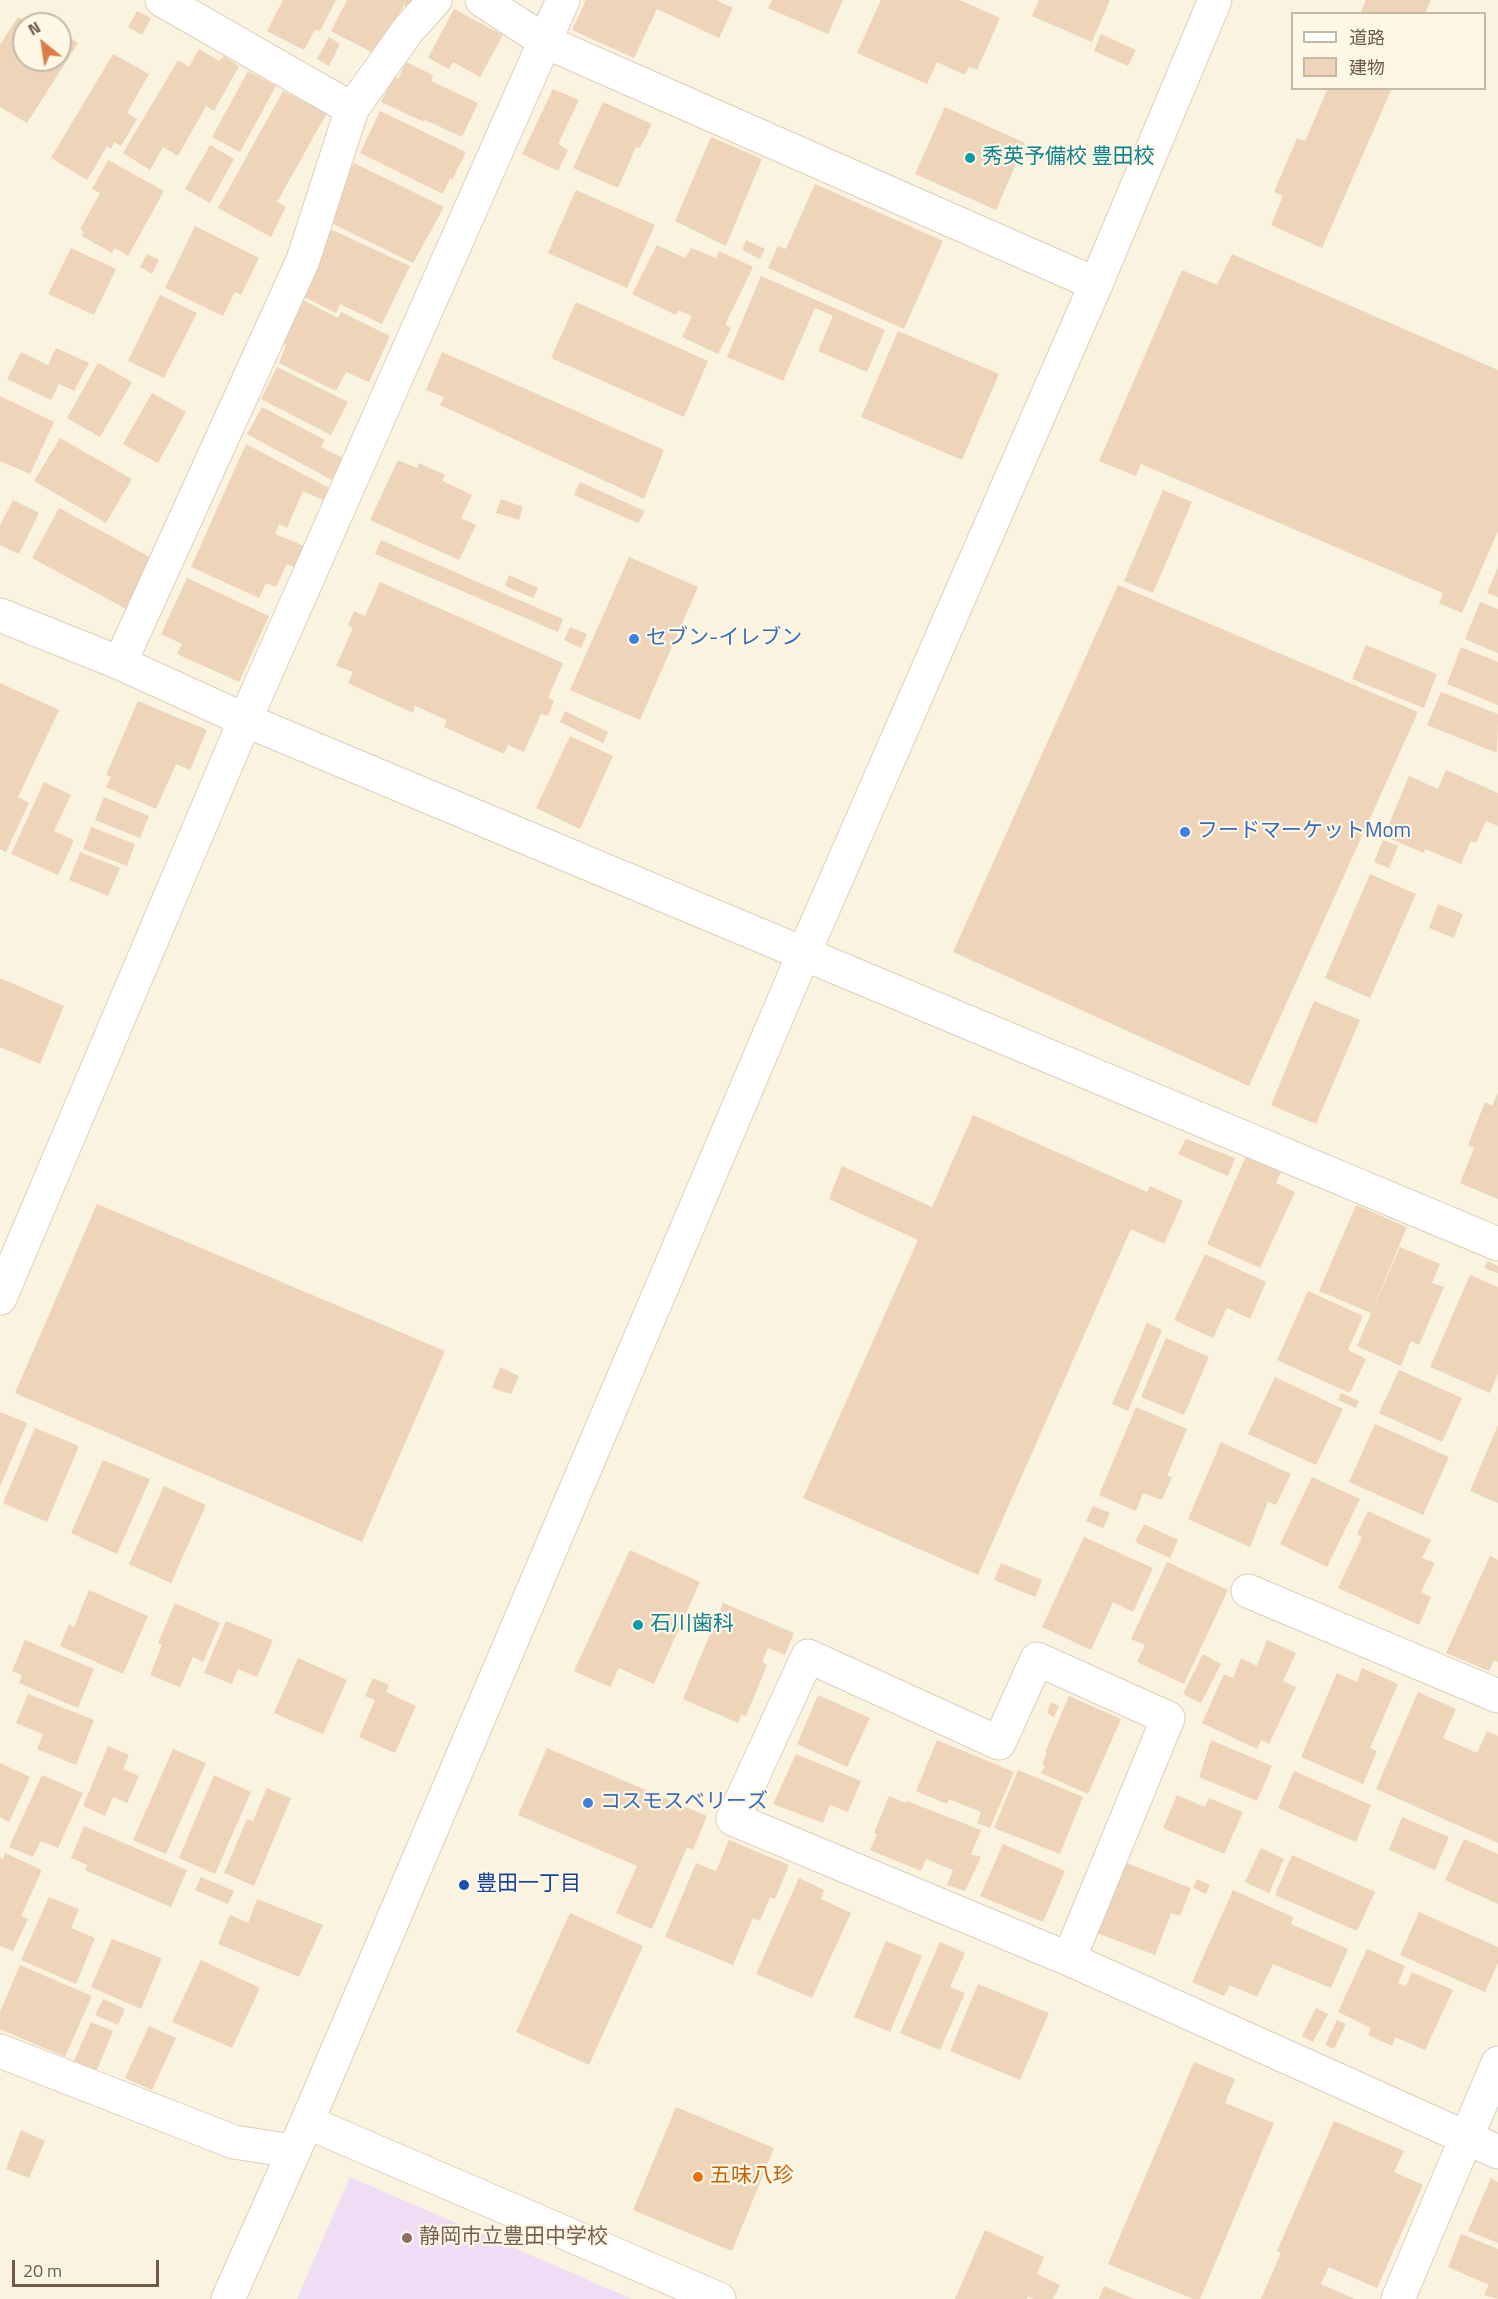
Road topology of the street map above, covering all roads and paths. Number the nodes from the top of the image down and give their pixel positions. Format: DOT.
graph roads {
  1 [pos="162,0"];
  2 [pos="435,0"];
  3 [pos="482,0"];
  4 [pos="563,0"];
  5 [pos="1215,0"];
  6 [pos="546,42"];
  7 [pos="352,109"];
  8 [pos="1096,284"];
  9 [pos="0,615"];
  10 [pos="120,663"];
  11 [pos="245,720"];
  12 [pos="804,953"];
  13 [pos="1498,1244"];
  14 [pos="0,1298"];
  15 [pos="1248,1591"];
  16 [pos="1498,1696"];
  17 [pos="1069,1959"];
  18 [pos="0,2051"];
  19 [pos="1498,2063"];
  20 [pos="307,2122"];
  21 [pos="1466,2138"];
  22 [pos="293,2151"];
  23 [pos="1498,2152"];
  24 [pos="228,2299"];
  25 [pos="719,2299"];
  26 [pos="1398,2299"];
  1 -- 7 [label="street"];
  2 -- 7 [label="street"];
  3 -- 6 [label="street"];
  4 -- 6 [label="street"];
  5 -- 8 [label="street"];
  6 -- 8 [label="street"];
  6 -- 11 [label="street"];
  7 -- 10 [label="street"];
  8 -- 12 [label="street"];
  9 -- 10 [label="street"];
  10 -- 11 [label="street"];
  11 -- 12 [label="street"];
  11 -- 14 [label="street"];
  12 -- 13 [label="street"];
  12 -- 20 [label="street"];
  15 -- 16 [label="street"];
  17 -- 17 [label="street"];
  17 -- 21 [label="street"];
  18 -- 22 [label="street"];
  19 -- 21 [label="street"];
  20 -- 22 [label="street"];
  20 -- 25 [label="street"];
  21 -- 23 [label="street"];
  21 -- 26 [label="street"];
  22 -- 24 [label="street"];
}
